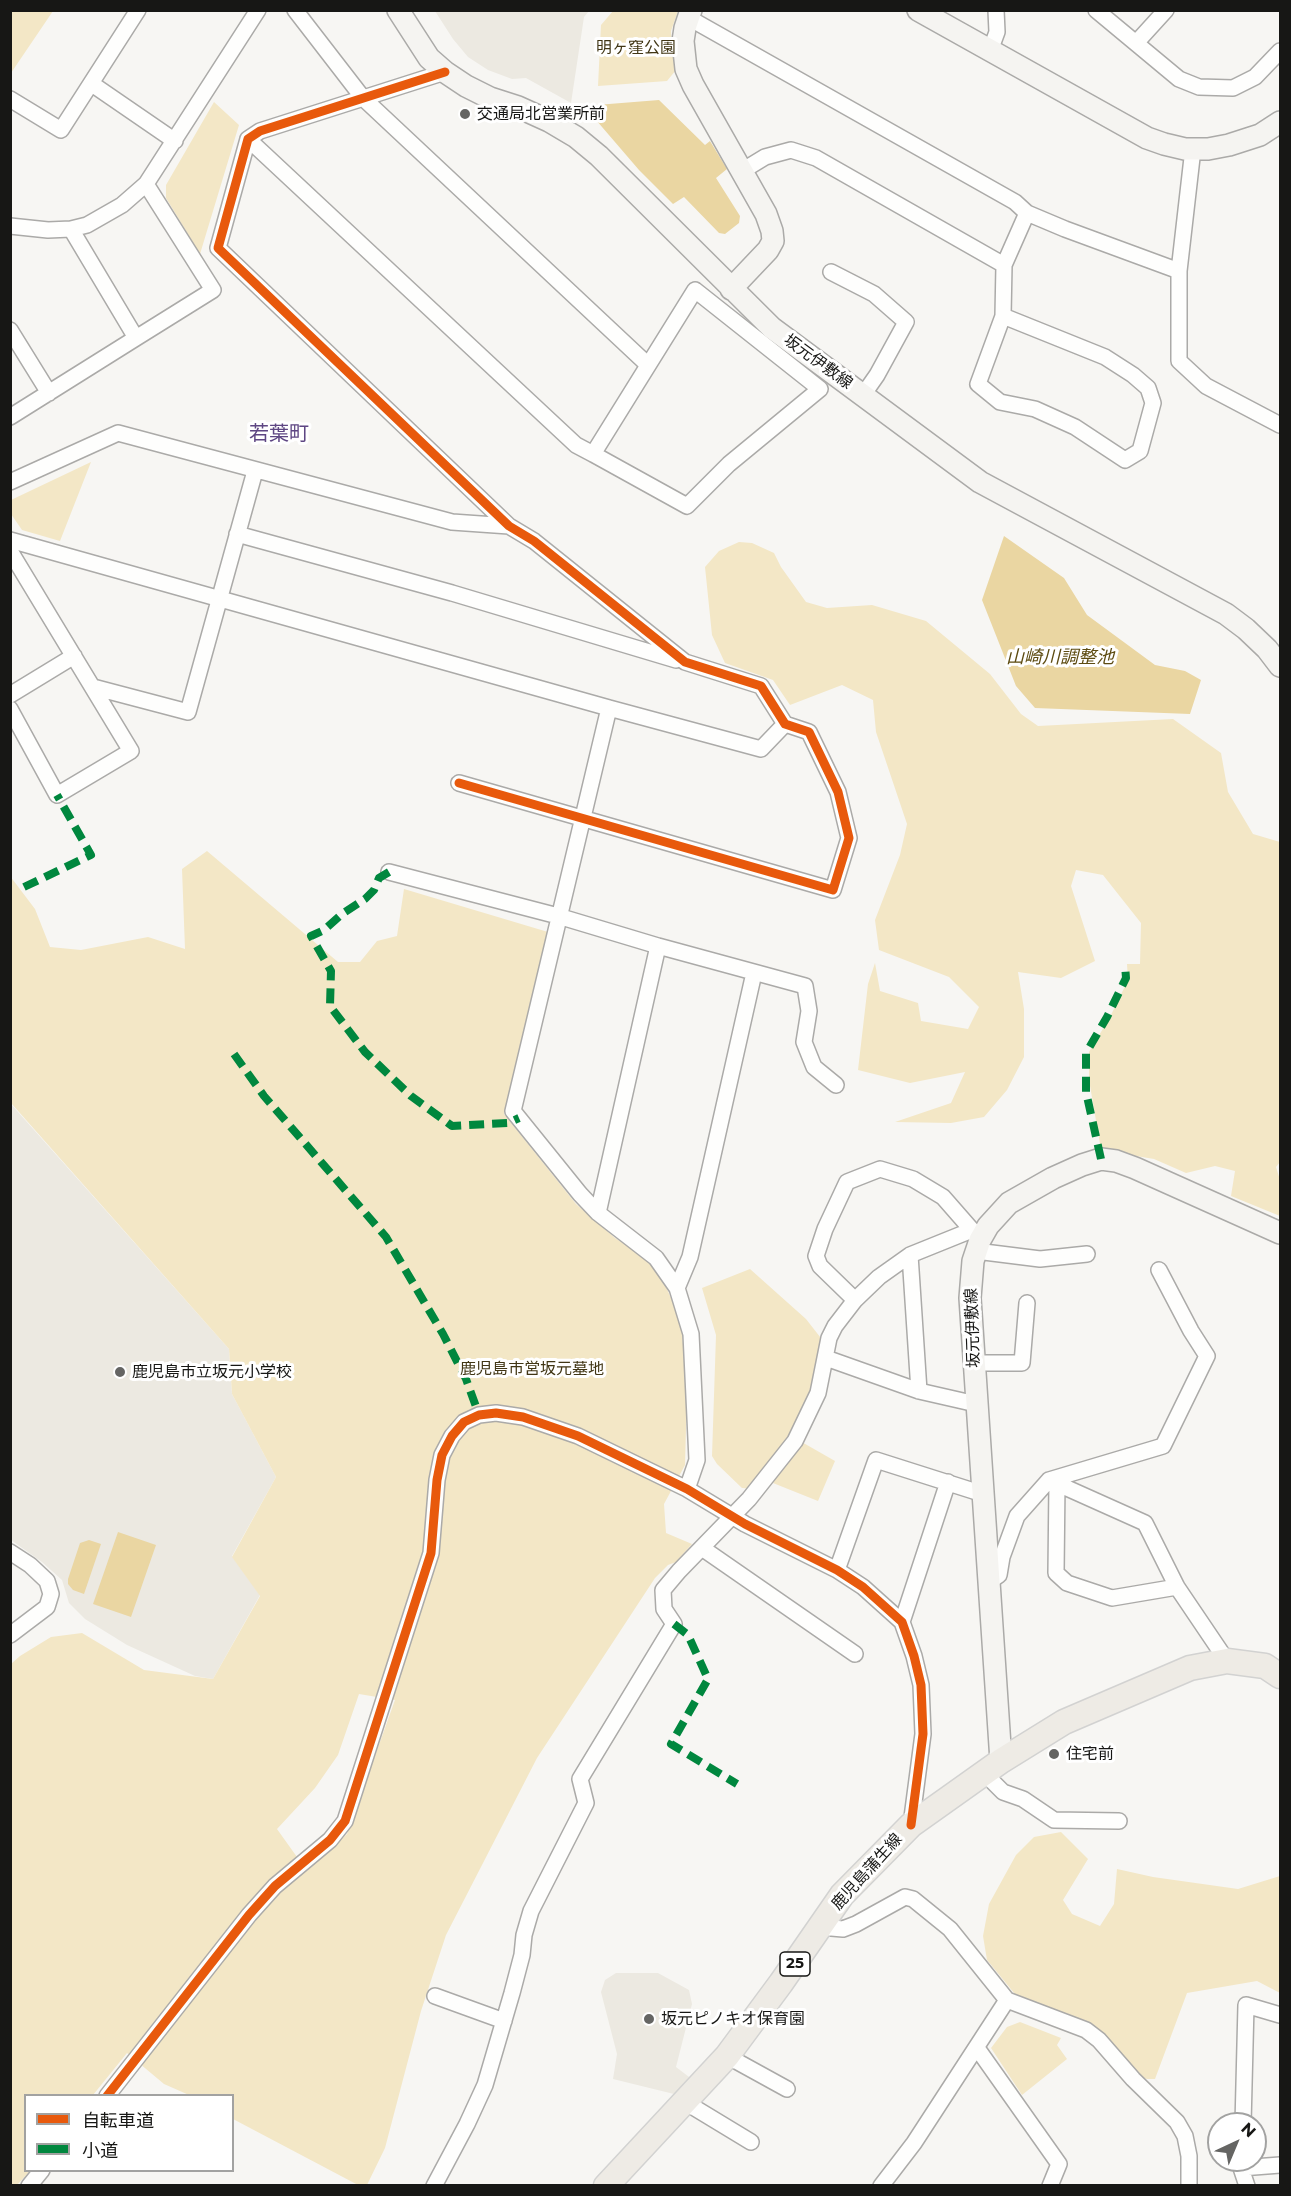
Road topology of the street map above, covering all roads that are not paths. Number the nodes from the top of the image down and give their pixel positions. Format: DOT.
graph roads {
  1 [pos="138,10"];
  2 [pos="258,10"];
  3 [pos="295,10"];
  4 [pos="398,10"];
  5 [pos="918,10"];
  6 [pos="996,10"];
  7 [pos="1096,10"];
  8 [pos="1166,10"];
  9 [pos="690,14"];
  10 [pos="1136,43"];
  11 [pos="990,51"];
  12 [pos="1281,51"];
  13 [pos="445,72"];
  14 [pos="92,84"];
  15 [pos="363,98"];
  16 [pos="10,99"];
  17 [pos="1281,122"];
  18 [pos="248,139"];
  19 [pos="176,141"];
  20 [pos="1193,149"];
  21 [pos="742,171"];
  22 [pos="146,184"];
  23 [pos="1027,213"];
  24 [pos="10,226"];
  25 [pos="71,229"];
  26 [pos="1004,264"];
  27 [pos="1179,271"];
  28 [pos="831,272"];
  29 [pos="731,289"];
  30 [pos="1003,316"];
  31 [pos="10,330"];
  32 [pos="765,335"];
  33 [pos="135,339"];
  34 [pos="648,365"];
  35 [pos="49,393"];
  36 [pos="863,395"];
  37 [pos="10,417"];
  38 [pos="1281,425"];
  39 [pos="592,454"];
  40 [pos="255,471"];
  41 [pos="10,483"];
  42 [pos="509,526"];
  43 [pos="237,534"];
  44 [pos="10,540"];
  45 [pos="10,551"];
  46 [pos="218,597"];
  47 [pos="74,656"];
  48 [pos="685,662"];
  49 [pos="1281,666"];
  50 [pos="93,687"];
  51 [pos="10,694"];
  52 [pos="609,708"];
  53 [pos="10,709"];
  54 [pos="785,724"];
  55 [pos="459,783"];
  56 [pos="582,817"];
  57 [pos="389,872"];
  58 [pos="558,916"];
  59 [pos="658,946"];
  60 [pos="754,973"];
  61 [pos="836,1085"];
  62 [pos="598,1213"];
  63 [pos="1281,1233"];
  64 [pos="976,1240"];
  65 [pos="1087,1254"];
  66 [pos="910,1255"];
  67 [pos="1158,1270"];
  68 [pos="677,1288"];
  69 [pos="855,1300"];
  70 [pos="1027,1303"];
  71 [pos="826,1358"];
  72 [pos="974,1363"];
  73 [pos="919,1391"];
  74 [pos="976,1404"];
  75 [pos="1053,1481"];
  76 [pos="948,1482"];
  77 [pos="687,1489"];
  78 [pos="983,1494"];
  79 [pos="732,1516"];
  80 [pos="702,1548"];
  81 [pos="10,1552"];
  82 [pos="837,1570"];
  83 [pos="990,1581"];
  84 [pos="1177,1587"];
  85 [pos="902,1622"];
  86 [pos="10,1635"];
  87 [pos="855,1654"];
  88 [pos="1227,1661"];
  89 [pos="1281,1676"];
  90 [pos="993,1767"];
  91 [pos="1119,1821"];
  92 [pos="911,1825"];
  93 [pos="820,1927"];
  94 [pos="435,1996"];
  95 [pos="1007,2000"];
  96 [pos="1281,2015"];
  97 [pos="504,2021"];
  98 [pos="977,2048"];
  99 [pos="726,2056"];
  100 [pos="787,2089"];
  101 [pos="109,2094"];
  102 [pos="685,2102"];
  103 [pos="1243,2112"];
  104 [pos="751,2142"];
  105 [pos="40,2172"];
  106 [pos="29,2186"];
  107 [pos="434,2186"];
  108 [pos="606,2186"];
  109 [pos="881,2186"];
  110 [pos="1050,2186"];
  111 [pos="1189,2186"];
  1 -- 14 [label="street"];
  2 -- 19 [label="street"];
  3 -- 15 [label="street"];
  4 -- 13 [label="main road, 坂元伊敷線"];
  5 -- 11 [label="main road"];
  6 -- 11 [label="street"];
  7 -- 10 [label="street"];
  8 -- 10 [label="street"];
  9 -- 21 [label="main road"];
  9 -- 23 [label="street"];
  10 -- 12 [label="street"];
  11 -- 20 [label="main road"];
  13 -- 15 [label="street"];
  13 -- 29 [label="main road, 坂元伊敷線"];
  14 -- 16 [label="street"];
  14 -- 19 [label="street"];
  15 -- 18 [label="street"];
  15 -- 34 [label="street"];
  17 -- 20 [label="main road"];
  18 -- 39 [label="street"];
  18 -- 42 [label="street"];
  19 -- 22 [label="street"];
  20 -- 27 [label="street"];
  21 -- 26 [label="street"];
  21 -- 29 [label="main road"];
  22 -- 25 [label="street"];
  22 -- 33 [label="street"];
  23 -- 26 [label="street"];
  23 -- 27 [label="street"];
  24 -- 25 [label="street"];
  25 -- 33 [label="street"];
  26 -- 30 [label="street"];
  27 -- 38 [label="street"];
  28 -- 36 [label="street"];
  29 -- 32 [label="main road, 坂元伊敷線"];
  30 -- 30 [label="street"];
  31 -- 35 [label="street"];
  32 -- 34 [label="street"];
  32 -- 36 [label="main road, 坂元伊敷線"];
  32 -- 39 [label="street"];
  33 -- 35 [label="street"];
  34 -- 39 [label="street"];
  35 -- 37 [label="street"];
  36 -- 49 [label="main road, 坂元伊敷線"];
  40 -- 41 [label="street"];
  40 -- 42 [label="street"];
  40 -- 43 [label="street"];
  42 -- 48 [label="street"];
  43 -- 46 [label="street"];
  43 -- 48 [label="street"];
  44 -- 46 [label="street"];
  45 -- 47 [label="street"];
  46 -- 50 [label="street"];
  46 -- 52 [label="street"];
  47 -- 50 [label="street"];
  47 -- 51 [label="street"];
  48 -- 54 [label="street"];
  50 -- 53 [label="street"];
  52 -- 54 [label="street"];
  52 -- 56 [label="street"];
  54 -- 56 [label="street"];
  55 -- 56 [label="street"];
  56 -- 58 [label="street"];
  57 -- 58 [label="street"];
  58 -- 59 [label="street"];
  58 -- 62 [label="street"];
  59 -- 60 [label="street"];
  59 -- 62 [label="street"];
  60 -- 61 [label="street"];
  60 -- 68 [label="street"];
  62 -- 68 [label="street"];
  63 -- 64 [label="main road, 坂元伊敷線"];
  64 -- 65 [label="street"];
  64 -- 66 [label="street"];
  64 -- 69 [label="street"];
  64 -- 72 [label="main road, 坂元伊敷線"];
  66 -- 69 [label="street"];
  66 -- 73 [label="street"];
  67 -- 75 [label="street"];
  68 -- 77 [label="street"];
  69 -- 71 [label="street"];
  70 -- 72 [label="street"];
  71 -- 73 [label="street"];
  71 -- 79 [label="street"];
  72 -- 74 [label="main road, 坂元伊敷線"];
  73 -- 74 [label="street"];
  74 -- 78 [label="main road, 坂元伊敷線"];
  75 -- 83 [label="street"];
  75 -- 84 [label="street"];
  75 -- 84 [label="street"];
  76 -- 78 [label="street"];
  76 -- 82 [label="street"];
  76 -- 85 [label="street"];
  77 -- 79 [label="street"];
  77 -- 101 [label="street"];
  78 -- 83 [label="main road, 坂元伊敷線"];
  79 -- 80 [label="street"];
  79 -- 82 [label="street"];
  80 -- 87 [label="street"];
  80 -- 97 [label="street"];
  81 -- 86 [label="street"];
  82 -- 85 [label="street"];
  83 -- 90 [label="main road, 坂元伊敷線"];
  84 -- 88 [label="street"];
  85 -- 92 [label="street"];
  88 -- 89 [label="main road, 鹿児島蒲生線 / 25"];
  88 -- 90 [label="main road, 鹿児島蒲生線 / 25"];
  90 -- 91 [label="street"];
  90 -- 92 [label="main road, 鹿児島蒲生線 / 25"];
  92 -- 93 [label="main road, 鹿児島蒲生線 / 25"];
  93 -- 95 [label="street"];
  93 -- 99 [label="main road, 鹿児島蒲生線 / 25"];
  94 -- 97 [label="street"];
  95 -- 98 [label="street"];
  95 -- 111 [label="street"];
  96 -- 103 [label="street"];
  97 -- 107 [label="street"];
  98 -- 109 [label="street"];
  98 -- 110 [label="street"];
  99 -- 100 [label="street"];
  99 -- 102 [label="main road, 鹿児島蒲生線 / 25"];
  102 -- 104 [label="street"];
  102 -- 108 [label="main road, 鹿児島蒲生線 / 25"];
  105 -- 106 [label="street"];
}
